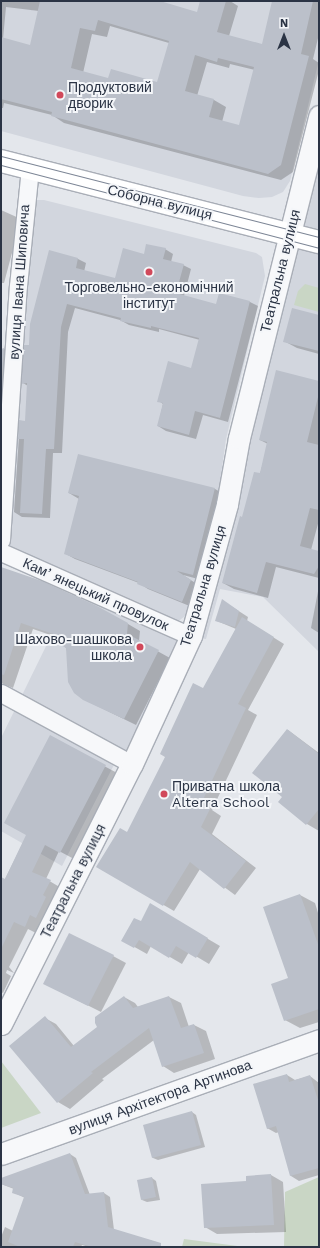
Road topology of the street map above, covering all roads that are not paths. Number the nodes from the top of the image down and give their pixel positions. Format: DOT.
graph roads {
  1 [pos="319,116"];
  2 [pos="1,161"];
  3 [pos="30,168"];
  4 [pos="290,235"];
  5 [pos="319,242"];
  6 [pos="8,334"];
  7 [pos="1,540"];
  8 [pos="1,552"];
  9 [pos="191,636"];
  10 [pos="1,694"];
  11 [pos="132,764"];
  12 [pos="1,1024"];
  13 [pos="319,1040"];
  14 [pos="2,1153"];
  1 -- 4 [label="street, Театральна вулиця"];
  2 -- 3 [label="main road, Соборна вулиця"];
  3 -- 4 [label="main road, Соборна вулиця"];
  3 -- 6 [label="street, вулиця Івана Шиповича"];
  4 -- 5 [label="main road, Соборна вулиця"];
  4 -- 9 [label="street, Театральна вулиця"];
  6 -- 7 [label="street, вулиця Івана Шиповича"];
  8 -- 9 [label="street, Камʼянецький провулок"];
  9 -- 11 [label="street, Театральна вулиця"];
  10 -- 11 [label="street"];
  11 -- 12 [label="street, Театральна вулиця"];
  13 -- 14 [label="street, вулиця Архітектора Артинова"];
}
